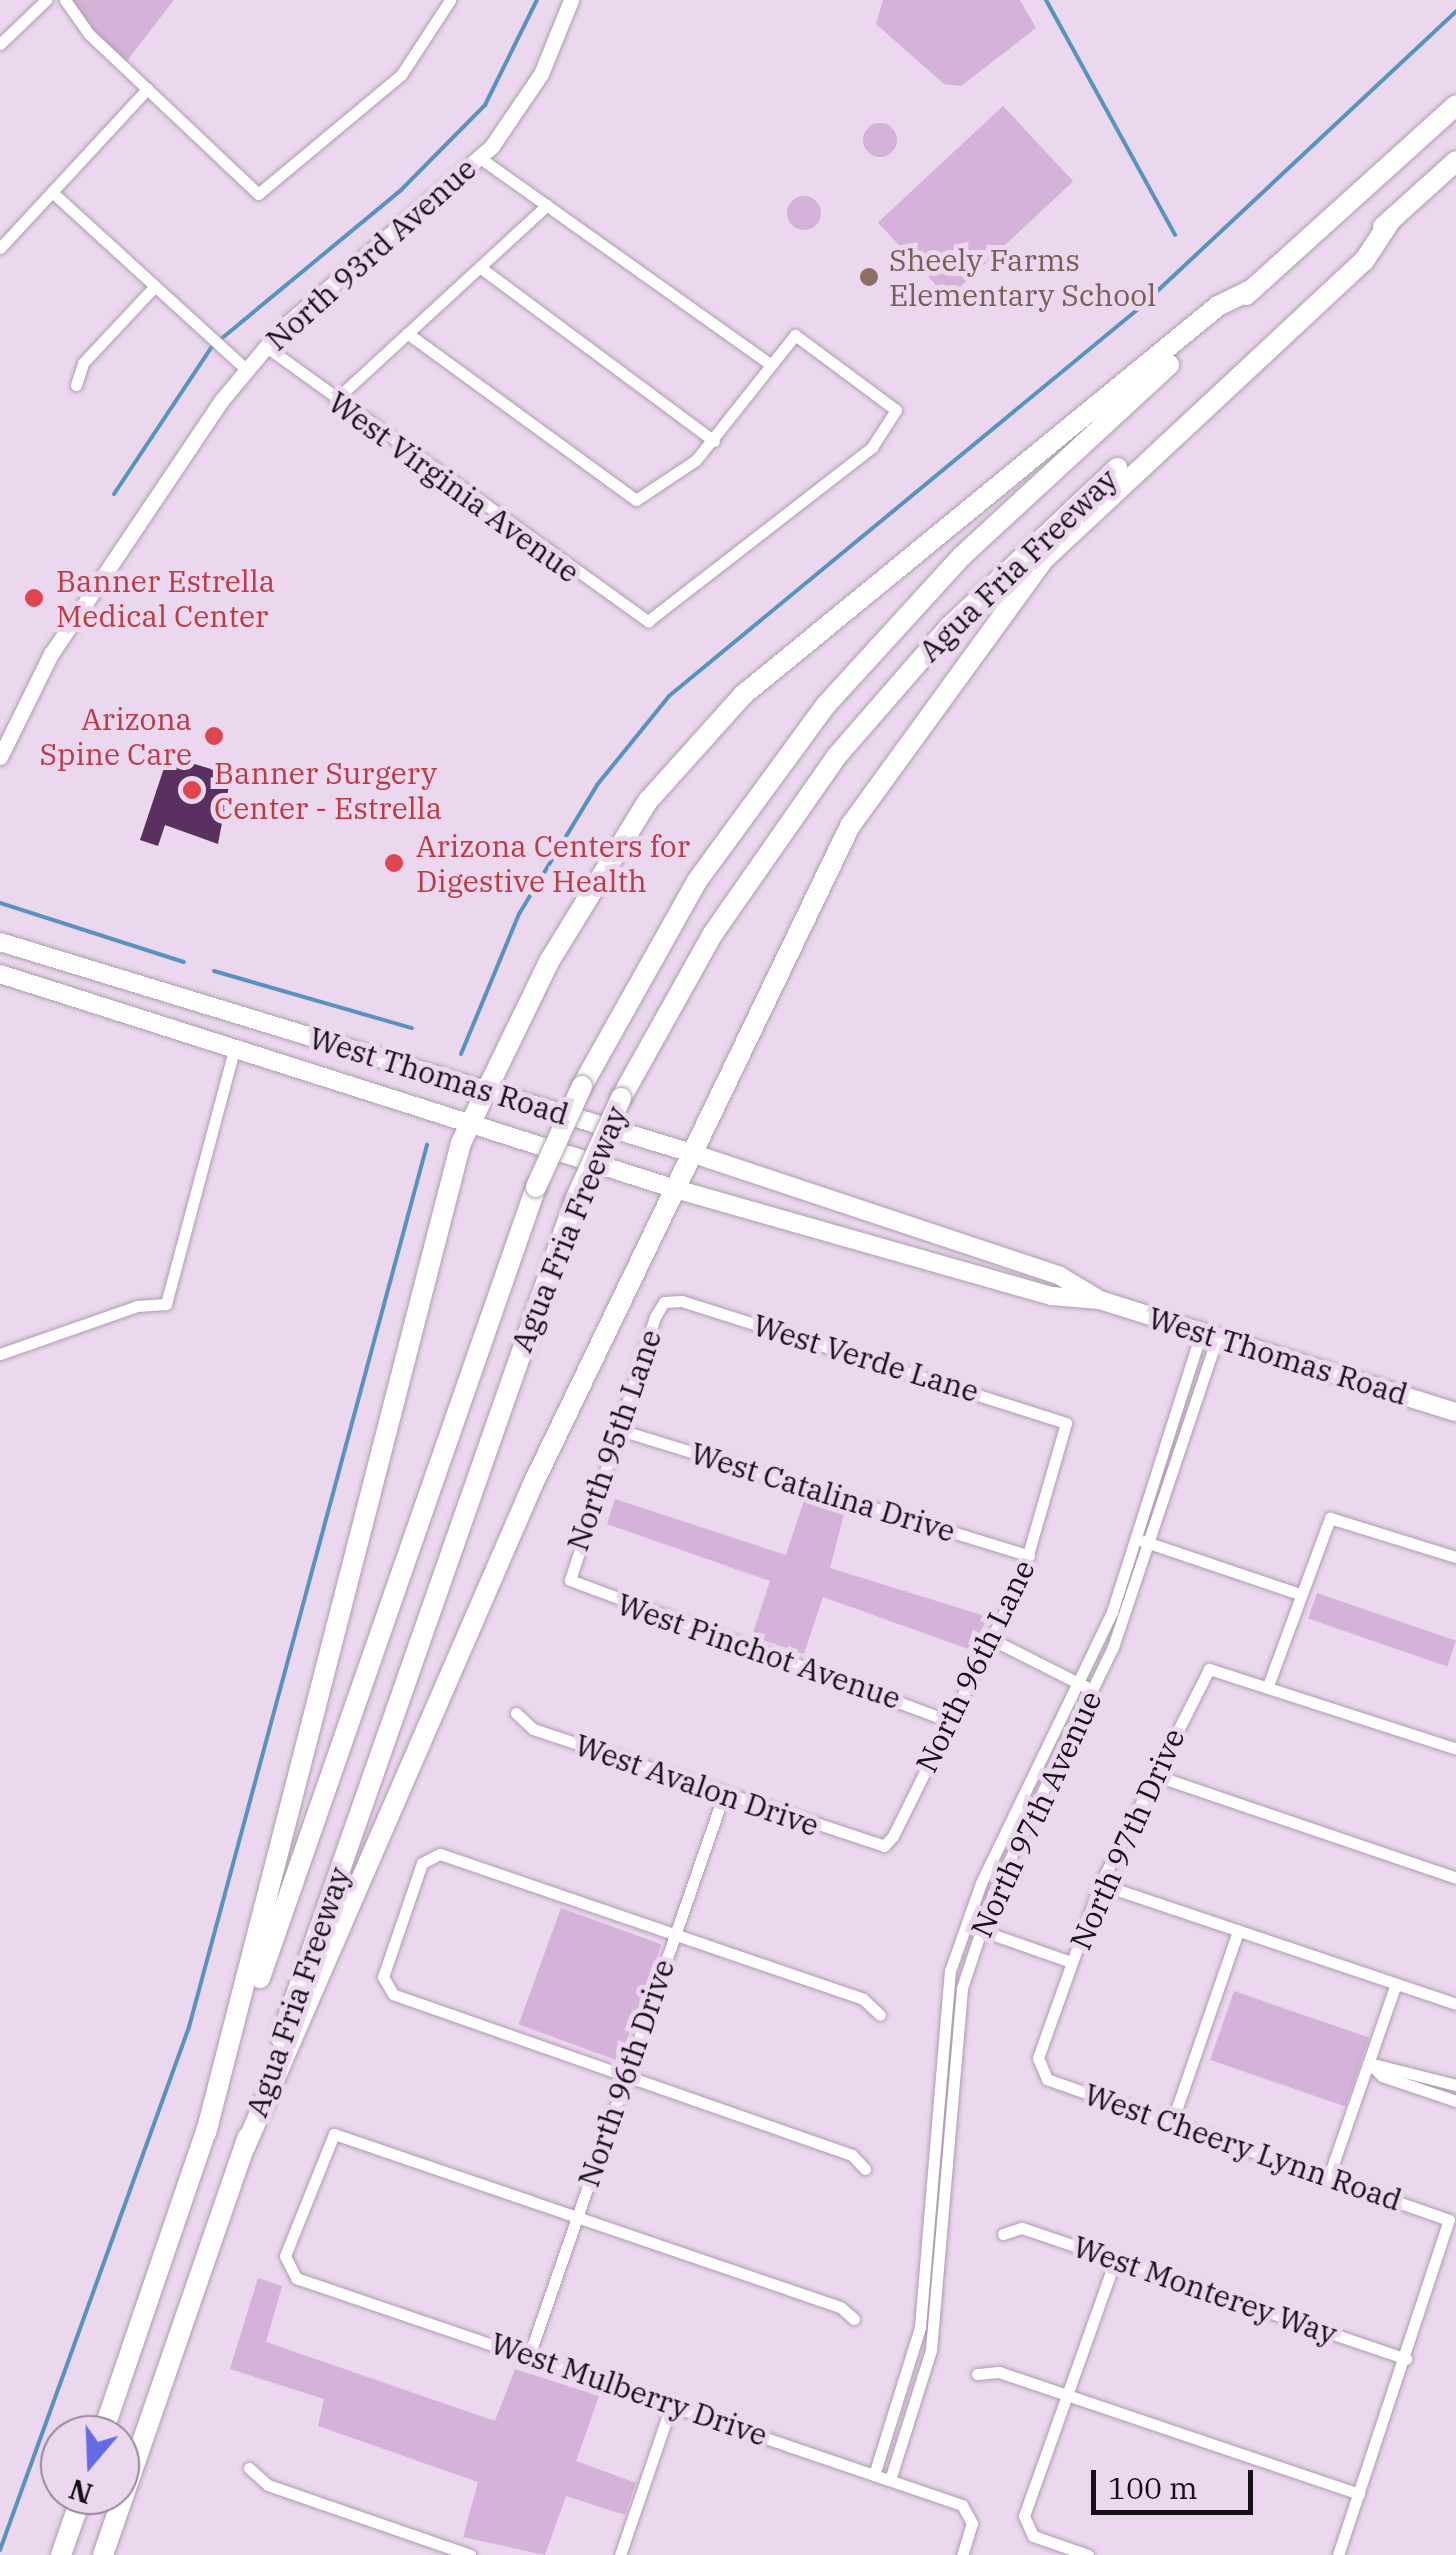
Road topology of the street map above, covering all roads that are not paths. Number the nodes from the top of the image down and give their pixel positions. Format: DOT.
graph roads {
  1 [pos="46,0"];
  2 [pos="66,0"];
  3 [pos="450,0"];
  4 [pos="571,0"];
  5 [pos="0,44"];
  6 [pos="147,89"];
  7 [pos="1456,106"];
  8 [pos="480,158"];
  9 [pos="1456,161"];
  10 [pos="52,192"];
  11 [pos="546,205"];
  12 [pos="1391,220"];
  13 [pos="0,248"];
  14 [pos="480,268"];
  15 [pos="154,287"];
  16 [pos="1253,289"];
  17 [pos="407,333"];
  18 [pos="264,346"];
  19 [pos="768,363"];
  20 [pos="246,369"];
  21 [pos="76,385"];
  22 [pos="335,400"];
  23 [pos="714,441"];
  24 [pos="0,757"];
  25 [pos="0,942"];
  26 [pos="0,974"];
  27 [pos="194,1003"];
  28 [pos="172,1028"];
  29 [pos="235,1047"];
  30 [pos="482,1089"];
  31 [pos="468,1122"];
  32 [pos="688,1152"];
  33 [pos="672,1188"];
  34 [pos="1100,1300"];
  35 [pos="664,1302"];
  36 [pos="1209,1335"];
  37 [pos="0,1354"];
  38 [pos="1456,1412"];
  39 [pos="1066,1423"];
  40 [pos="617,1429"];
  41 [pos="1141,1540"];
  42 [pos="1029,1556"];
  43 [pos="1456,1558"];
  44 [pos="570,1580"];
  45 [pos="1300,1594"];
  46 [pos="992,1639"];
  47 [pos="1268,1683"];
  48 [pos="1080,1684"];
  49 [pos="1092,1691"];
  50 [pos="516,1712"];
  51 [pos="950,1721"];
  52 [pos="1456,1749"];
  53 [pos="1154,1775"];
  54 [pos="724,1794"];
  55 [pos="884,1846"];
  56 [pos="1456,1878"];
  57 [pos="1100,1884"];
  58 [pos="965,1925"];
  59 [pos="978,1930"];
  60 [pos="1238,1931"];
  61 [pos="675,1934"];
  62 [pos="1071,1962"];
  63 [pos="1396,1984"];
  64 [pos="1456,2004"];
  65 [pos="880,2015"];
  66 [pos="1369,2062"];
  67 [pos="1038,2071"];
  68 [pos="625,2077"];
  69 [pos="1456,2085"];
  70 [pos="1456,2101"];
  71 [pos="1172,2122"];
  72 [pos="206,2133"];
  73 [pos="244,2146"];
  74 [pos="865,2169"];
  75 [pos="1329,2176"];
  76 [pos="576,2216"];
  77 [pos="1003,2234"];
  78 [pos="1115,2260"];
  79 [pos="854,2319"];
  80 [pos="530,2353"];
  81 [pos="1406,2359"];
  82 [pos="978,2374"];
  83 [pos="1068,2394"];
  84 [pos="672,2403"];
  85 [pos="109,2415"];
  86 [pos="249,2468"];
  87 [pos="874,2475"];
  88 [pos="890,2480"];
  89 [pos="1359,2494"];
  90 [pos="75,2515"];
  91 [pos="61,2555"];
  92 [pos="104,2555"];
  93 [pos="470,2555"];
  94 [pos="620,2555"];
  95 [pos="962,2555"];
  96 [pos="1088,2555"];
  97 [pos="1338,2555"];
  1 -- 5 [label="street"];
  2 -- 6 [label="street"];
  3 -- 6 [label="street"];
  4 -- 8 [label="street, North 93rd Avenue"];
  6 -- 10 [label="street"];
  7 -- 16 [label="highway, Agua Fria Freeway"];
  8 -- 11 [label="street"];
  8 -- 18 [label="street, North 93rd Avenue"];
  9 -- 12 [label="highway, Agua Fria Freeway"];
  10 -- 13 [label="street"];
  10 -- 15 [label="street"];
  11 -- 14 [label="street"];
  11 -- 19 [label="street"];
  12 -- 32 [label="highway"];
  12 -- 73 [label="highway, Agua Fria Freeway, bridge"];
  14 -- 17 [label="street"];
  14 -- 23 [label="street"];
  15 -- 20 [label="street"];
  15 -- 21 [label="street"];
  16 -- 30 [label="highway"];
  16 -- 72 [label="highway, Agua Fria Freeway, bridge"];
  17 -- 22 [label="street"];
  17 -- 23 [label="street"];
  18 -- 20 [label="street, North 93rd Avenue"];
  18 -- 22 [label="street, West Virginia Avenue"];
  19 -- 22 [label="street, West Virginia Avenue"];
  19 -- 23 [label="street"];
  20 -- 24 [label="street, North 93rd Avenue"];
  25 -- 27 [label="main road, West Thomas Road"];
  26 -- 28 [label="main road, West Thomas Road"];
  27 -- 28 [label="main road"];
  27 -- 30 [label="main road, West Thomas Road"];
  28 -- 29 [label="main road, West Thomas Road"];
  29 -- 31 [label="main road, West Thomas Road"];
  29 -- 37 [label="street"];
  30 -- 31 [label="highway"];
  30 -- 32 [label="main road, West Thomas Road"];
  31 -- 33 [label="main road, West Thomas Road"];
  31 -- 72 [label="highway"];
  32 -- 33 [label="highway"];
  32 -- 34 [label="main road, West Thomas Road"];
  33 -- 34 [label="main road, West Thomas Road"];
  33 -- 73 [label="highway"];
  34 -- 36 [label="main road, West Thomas Road"];
  35 -- 39 [label="street, West Verde Lane"];
  35 -- 40 [label="street, North 95th Lane"];
  36 -- 38 [label="main road, West Thomas Road"];
  36 -- 41 [label="street, North 97th Avenue"];
  39 -- 42 [label="street, North 96th Lane"];
  40 -- 42 [label="street, West Catalina Drive"];
  40 -- 44 [label="street, North 95th Lane"];
  41 -- 45 [label="street"];
  41 -- 48 [label="street, North 97th Avenue"];
  41 -- 49 [label="street, North 97th Avenue"];
  42 -- 46 [label="street, North 96th Lane"];
  43 -- 45 [label="street"];
  44 -- 51 [label="street, West Pinchot Avenue"];
  45 -- 47 [label="street"];
  46 -- 48 [label="street"];
  46 -- 51 [label="street, North 96th Lane"];
  47 -- 52 [label="street"];
  47 -- 53 [label="street, North 97th Drive"];
  48 -- 49 [label="street"];
  48 -- 58 [label="street, North 97th Avenue"];
  49 -- 59 [label="street, North 97th Avenue"];
  50 -- 54 [label="street, West Avalon Drive"];
  51 -- 55 [label="street, North 96th Lane"];
  53 -- 56 [label="street"];
  53 -- 57 [label="street, North 97th Drive"];
  54 -- 55 [label="street, West Avalon Drive"];
  54 -- 61 [label="street, North 96th Drive"];
  57 -- 60 [label="street"];
  57 -- 62 [label="street, North 97th Drive"];
  58 -- 59 [label="street"];
  58 -- 87 [label="street, North 97th Avenue"];
  59 -- 62 [label="street"];
  59 -- 88 [label="street, North 97th Avenue"];
  60 -- 63 [label="street"];
  60 -- 71 [label="street"];
  61 -- 65 [label="street"];
  61 -- 68 [label="street, North 96th Drive"];
  61 -- 68 [label="street"];
  62 -- 67 [label="street, North 97th Drive"];
  63 -- 64 [label="street"];
  63 -- 66 [label="street"];
  66 -- 69 [label="street"];
  66 -- 70 [label="street"];
  66 -- 75 [label="street"];
  67 -- 71 [label="street, West Cheery Lynn Road"];
  68 -- 74 [label="street"];
  68 -- 76 [label="street, North 96th Drive"];
  71 -- 75 [label="street, West Cheery Lynn Road"];
  72 -- 85 [label="highway, Agua Fria Freeway"];
  73 -- 92 [label="highway, Agua Fria Freeway"];
  75 -- 81 [label="street, West Cheery Lynn Road"];
  76 -- 79 [label="street"];
  76 -- 80 [label="street, North 96th Drive"];
  76 -- 80 [label="street, West Mulberry Drive"];
  77 -- 78 [label="street, West Monterey Way"];
  78 -- 81 [label="street, West Monterey Way"];
  78 -- 83 [label="street"];
  80 -- 84 [label="street, West Mulberry Drive"];
  81 -- 89 [label="street"];
  82 -- 83 [label="street"];
  83 -- 89 [label="street"];
  83 -- 96 [label="street"];
  84 -- 87 [label="street, West Mulberry Drive"];
  84 -- 94 [label="street"];
  86 -- 93 [label="street"];
  87 -- 88 [label="street, West Mulberry Drive"];
  88 -- 95 [label="street, West Mulberry Drive"];
  89 -- 97 [label="street"];
  90 -- 91 [label="highway"];
}
